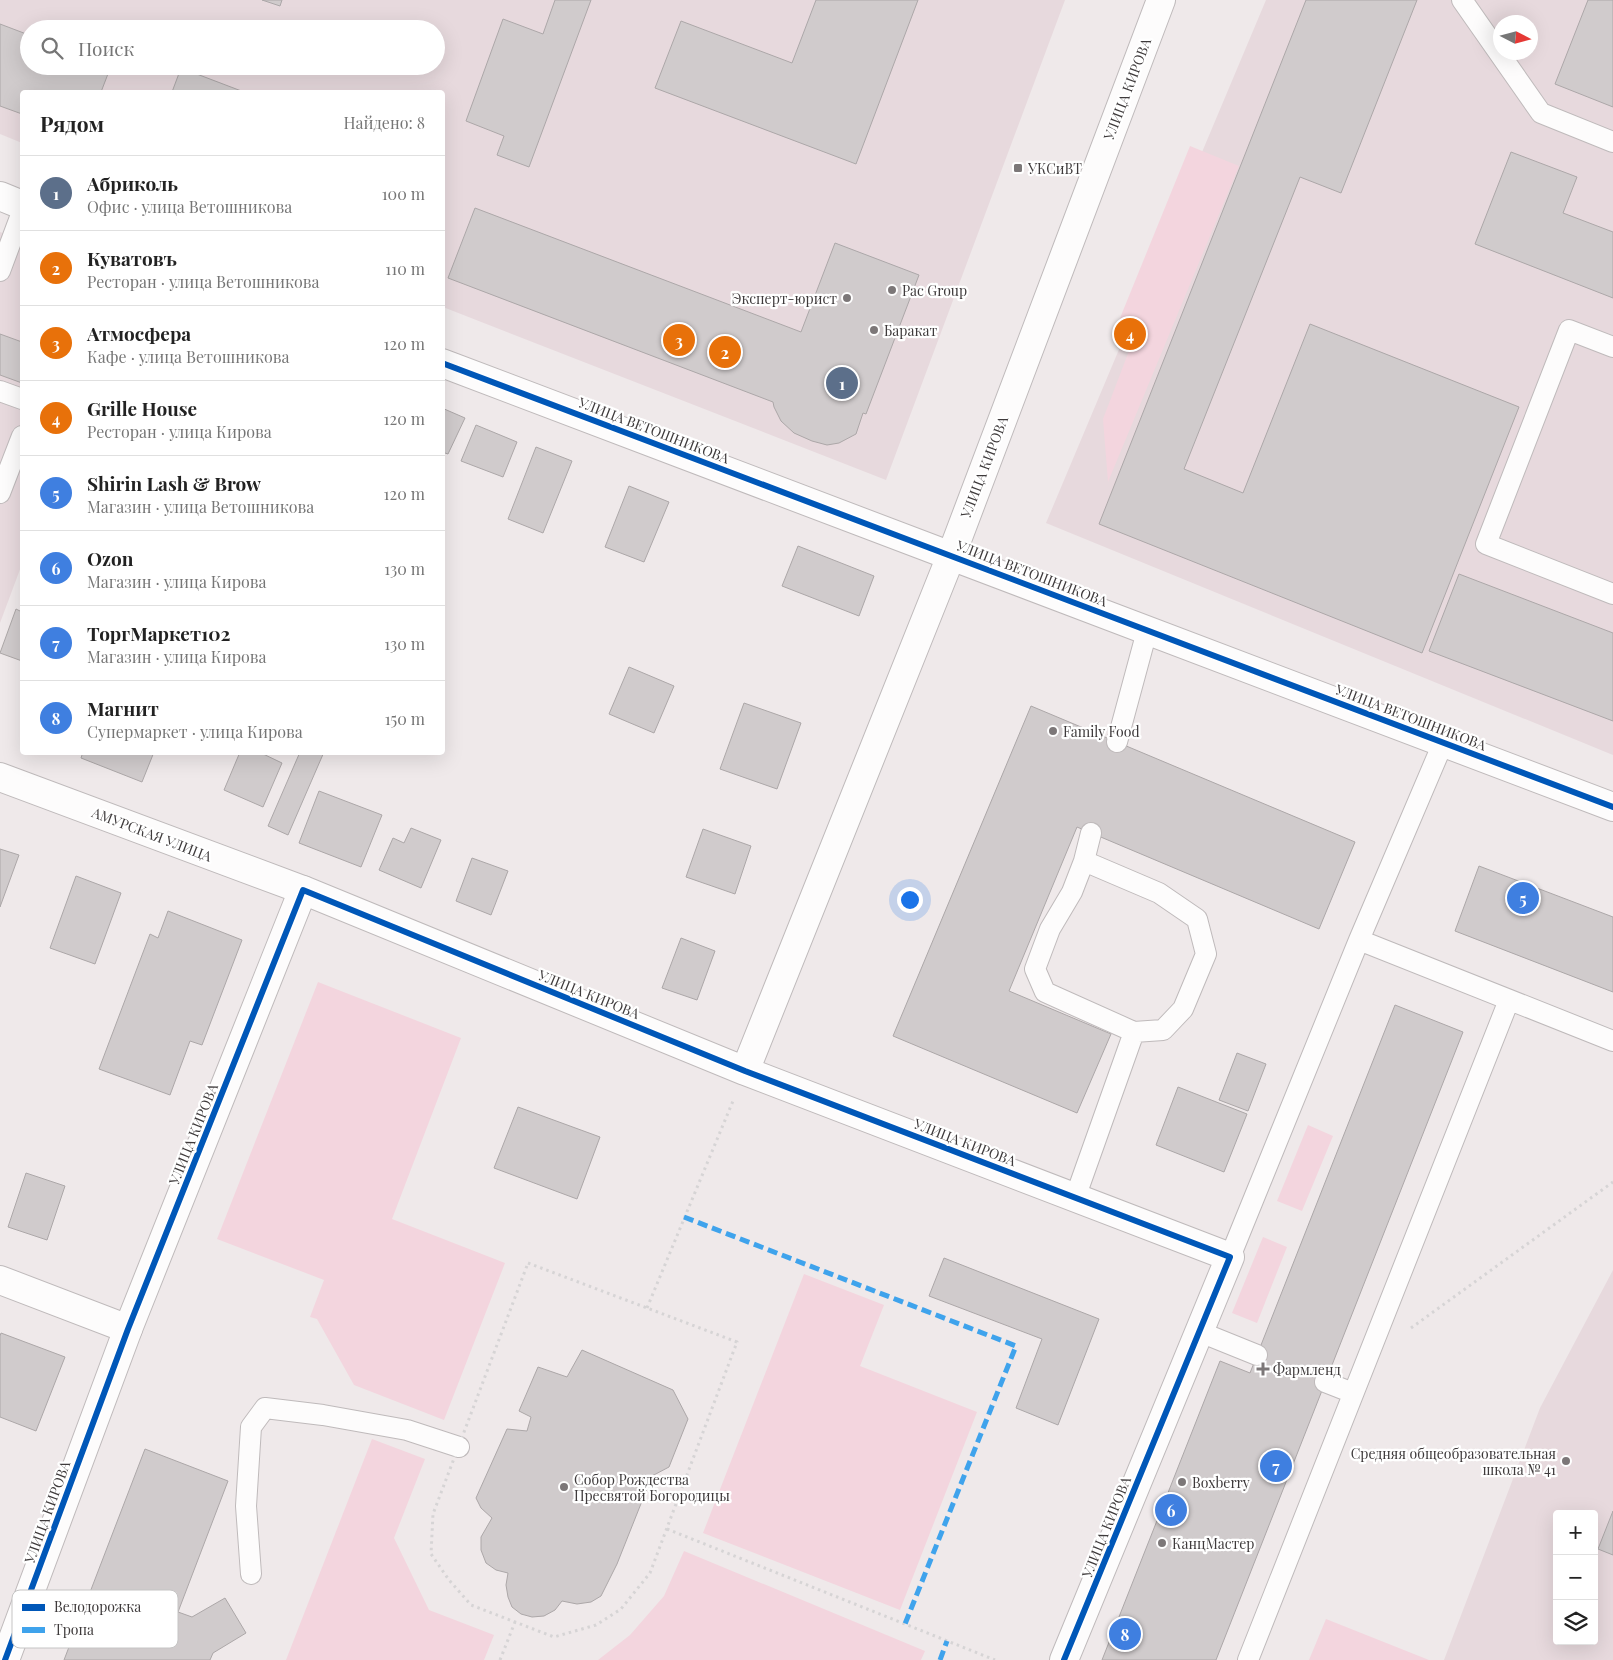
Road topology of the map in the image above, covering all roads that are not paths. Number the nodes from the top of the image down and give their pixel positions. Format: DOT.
graph roads {
  1 [pos="1161,0"];
  2 [pos="1462,0"];
  3 [pos="1613,142"];
  4 [pos="0,196"];
  5 [pos="20,203"];
  6 [pos="20,217"];
  7 [pos="0,271"];
  8 [pos="1613,347"];
  9 [pos="445,365"];
  10 [pos="0,391"];
  11 [pos="20,398"];
  12 [pos="20,441"];
  13 [pos="0,493"];
  14 [pos="951,556"];
  15 [pos="1613,594"];
  16 [pos="1147,631"];
  17 [pos="1117,742"];
  18 [pos="1444,743"];
  19 [pos="0,777"];
  20 [pos="1613,807"];
  21 [pos="1091,833"];
  22 [pos="1084,861"];
  23 [pos="303,890"];
  24 [pos="1360,940"];
  25 [pos="1509,1000"];
  26 [pos="1134,1032"];
  27 [pos="1613,1041"];
  28 [pos="745,1071"];
  29 [pos="1075,1198"];
  30 [pos="1230,1257"];
  31 [pos="0,1280"];
  32 [pos="128,1329"];
  33 [pos="1200,1332"];
  34 [pos="1257,1355"];
  35 [pos="1325,1382"];
  36 [pos="1353,1393"];
  37 [pos="459,1447"];
  38 [pos="251,1574"];
  39 [pos="31,1590"];
  40 [pos="12,1641"];
  41 [pos="5,1660"];
  42 [pos="1064,1660"];
  43 [pos="1248,1660"];
  1 -- 14 [label="street, УЛИЦА КИРОВА"];
  2 -- 3 [label="lane"];
  4 -- 5 [label="street"];
  6 -- 7 [label="lane"];
  8 -- 15 [label="lane"];
  9 -- 14 [label="street, УЛИЦА ВЕТОШНИКОВА"];
  10 -- 11 [label="lane"];
  12 -- 13 [label="lane"];
  14 -- 16 [label="street, УЛИЦА ВЕТОШНИКОВА"];
  14 -- 28 [label="street, УЛИЦА КИРОВА"];
  16 -- 17 [label="lane"];
  16 -- 18 [label="street, УЛИЦА ВЕТОШНИКОВА"];
  18 -- 20 [label="street, УЛИЦА ВЕТОШНИКОВА"];
  18 -- 24 [label="lane"];
  19 -- 23 [label="street, АМУРСКАЯ УЛИЦА"];
  21 -- 22 [label="lane"];
  22 -- 26 [label="lane"];
  22 -- 26 [label="lane"];
  23 -- 28 [label="street, УЛИЦА КИРОВА"];
  23 -- 32 [label="street, УЛИЦА КИРОВА"];
  24 -- 25 [label="lane"];
  24 -- 30 [label="lane"];
  25 -- 27 [label="lane"];
  25 -- 36 [label="lane"];
  26 -- 29 [label="lane"];
  28 -- 29 [label="street, УЛИЦА КИРОВА"];
  29 -- 30 [label="street, УЛИЦА КИРОВА"];
  30 -- 33 [label="street, УЛИЦА КИРОВА"];
  31 -- 32 [label="street"];
  32 -- 39 [label="street, УЛИЦА КИРОВА"];
  33 -- 34 [label="lane"];
  33 -- 42 [label="street, УЛИЦА КИРОВА"];
  35 -- 36 [label="lane"];
  36 -- 43 [label="lane"];
  37 -- 38 [label="lane"];
  40 -- 41 [label="street, УЛИЦА КИРОВА"];
}
